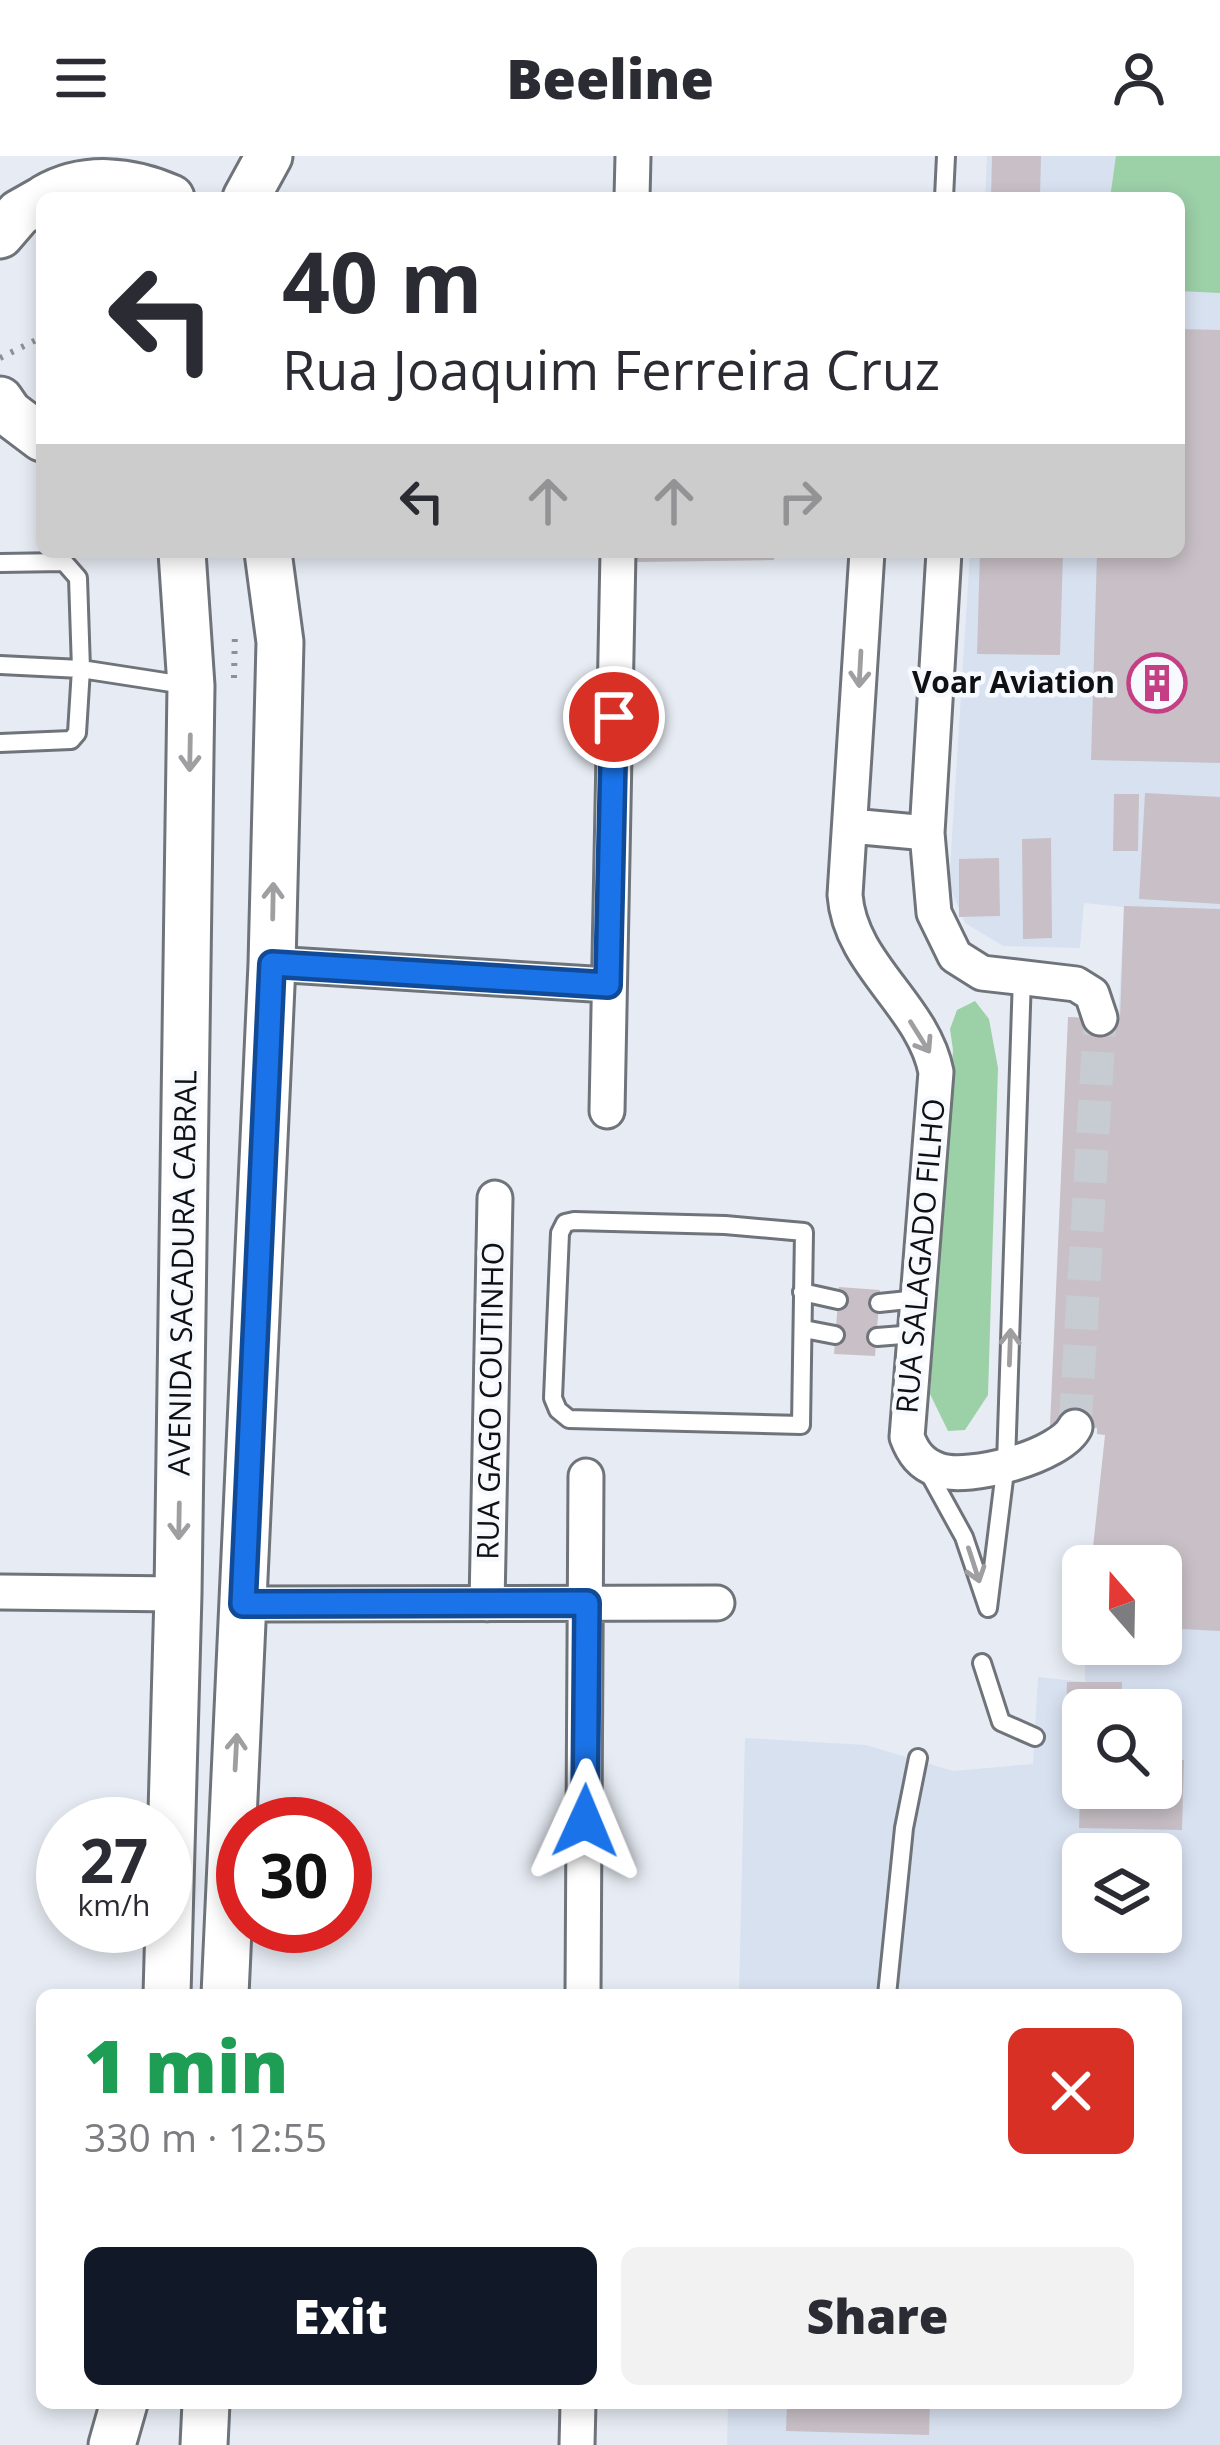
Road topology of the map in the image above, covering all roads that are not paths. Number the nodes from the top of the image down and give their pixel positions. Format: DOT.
graph roads {
  1 [pos="269,156"];
  2 [pos="633,156"];
  3 [pos="946,156"];
  4 [pos="162,180"];
  5 [pos="55,192"];
  6 [pos="249,192"];
  7 [pos="632,192"];
  8 [pos="944,192"];
  9 [pos="36,203"];
  10 [pos="0,235"];
  11 [pos="182,558"];
  12 [pos="269,558"];
  13 [pos="618,558"];
  14 [pos="867,558"];
  15 [pos="944,558"];
  16 [pos="0,562"];
  17 [pos="0,665"];
  18 [pos="81,669"];
  19 [pos="191,686"];
  20 [pos="0,743"];
  21 [pos="851,826"];
  22 [pos="927,833"];
  23 [pos="272,964"];
  24 [pos="1022,977"];
  25 [pos="608,985"];
  26 [pos="1100,1018"];
  27 [pos="607,1111"];
  28 [pos="495,1198"];
  29 [pos="802,1292"];
  30 [pos="918,1299"];
  31 [pos="838,1300"];
  32 [pos="879,1303"];
  33 [pos="804,1329"];
  34 [pos="915,1334"];
  35 [pos="836,1335"];
  36 [pos="877,1337"];
  37 [pos="1075,1427"];
  38 [pos="921,1462"];
  39 [pos="1006,1463"];
  40 [pos="586,1476"];
  41 [pos="0,1592"];
  42 [pos="178,1594"];
  43 [pos="587,1603"];
  44 [pos="717,1603"];
  45 [pos="243,1604"];
  46 [pos="487,1604"];
  47 [pos="982,1663"];
  48 [pos="1035,1737"];
  49 [pos="918,1758"];
  50 [pos="167,1989"];
  51 [pos="225,1989"];
  52 [pos="583,1989"];
  53 [pos="888,1989"];
  54 [pos="122,2409"];
  55 [pos="206,2409"];
  56 [pos="578,2409"];
  57 [pos="112,2445"];
  58 [pos="204,2445"];
  59 [pos="577,2445"];
  1 -- 6 [label="street"];
  2 -- 7 [label="street"];
  3 -- 8 [label="lane"];
  4 -- 5 [label="street"];
  9 -- 10 [label="street"];
  11 -- 19 [label="street, AVENIDA SACADURA CABRAL"];
  23 -- 12 [label="street, one-way"];
  13 -- 25 [label="street"];
  14 -- 21 [label="street, RUA SALAGADO FILHO, one-way"];
  15 -- 22 [label="street"];
  16 -- 18 [label="lane"];
  17 -- 18 [label="lane"];
  18 -- 19 [label="lane"];
  18 -- 20 [label="lane"];
  19 -- 42 [label="street, AVENIDA SACADURA CABRAL, one-way"];
  21 -- 22 [label="street"];
  21 -- 30 [label="street, RUA SALAGADO FILHO, one-way"];
  22 -- 24 [label="street"];
  23 -- 25 [label="street"];
  23 -- 45 [label="street"];
  24 -- 26 [label="street"];
  39 -- 24 [label="lane, one-way"];
  25 -- 27 [label="street"];
  28 -- 46 [label="street, RUA GAGO COUTINHO"];
  29 -- 31 [label="lane"];
  29 -- 33 [label="lane"];
  29 -- 33 [label="lane"];
  30 -- 32 [label="lane"];
  30 -- 34 [label="street, RUA SALAGADO FILHO"];
  33 -- 35 [label="lane"];
  34 -- 36 [label="lane"];
  34 -- 38 [label="street, RUA SALAGADO FILHO"];
  37 -- 39 [label="street"];
  38 -- 39 [label="street"];
  38 -- 39 [label="lane, one-way"];
  40 -- 43 [label="street"];
  41 -- 42 [label="street"];
  42 -- 50 [label="street, AVENIDA SACADURA CABRAL"];
  43 -- 44 [label="street"];
  43 -- 46 [label="street"];
  43 -- 52 [label="street"];
  45 -- 46 [label="street"];
  51 -- 45 [label="street, one-way"];
  47 -- 48 [label="lane"];
  49 -- 53 [label="lane"];
  54 -- 57 [label="street"];
  55 -- 58 [label="street"];
  56 -- 59 [label="street"];
}
